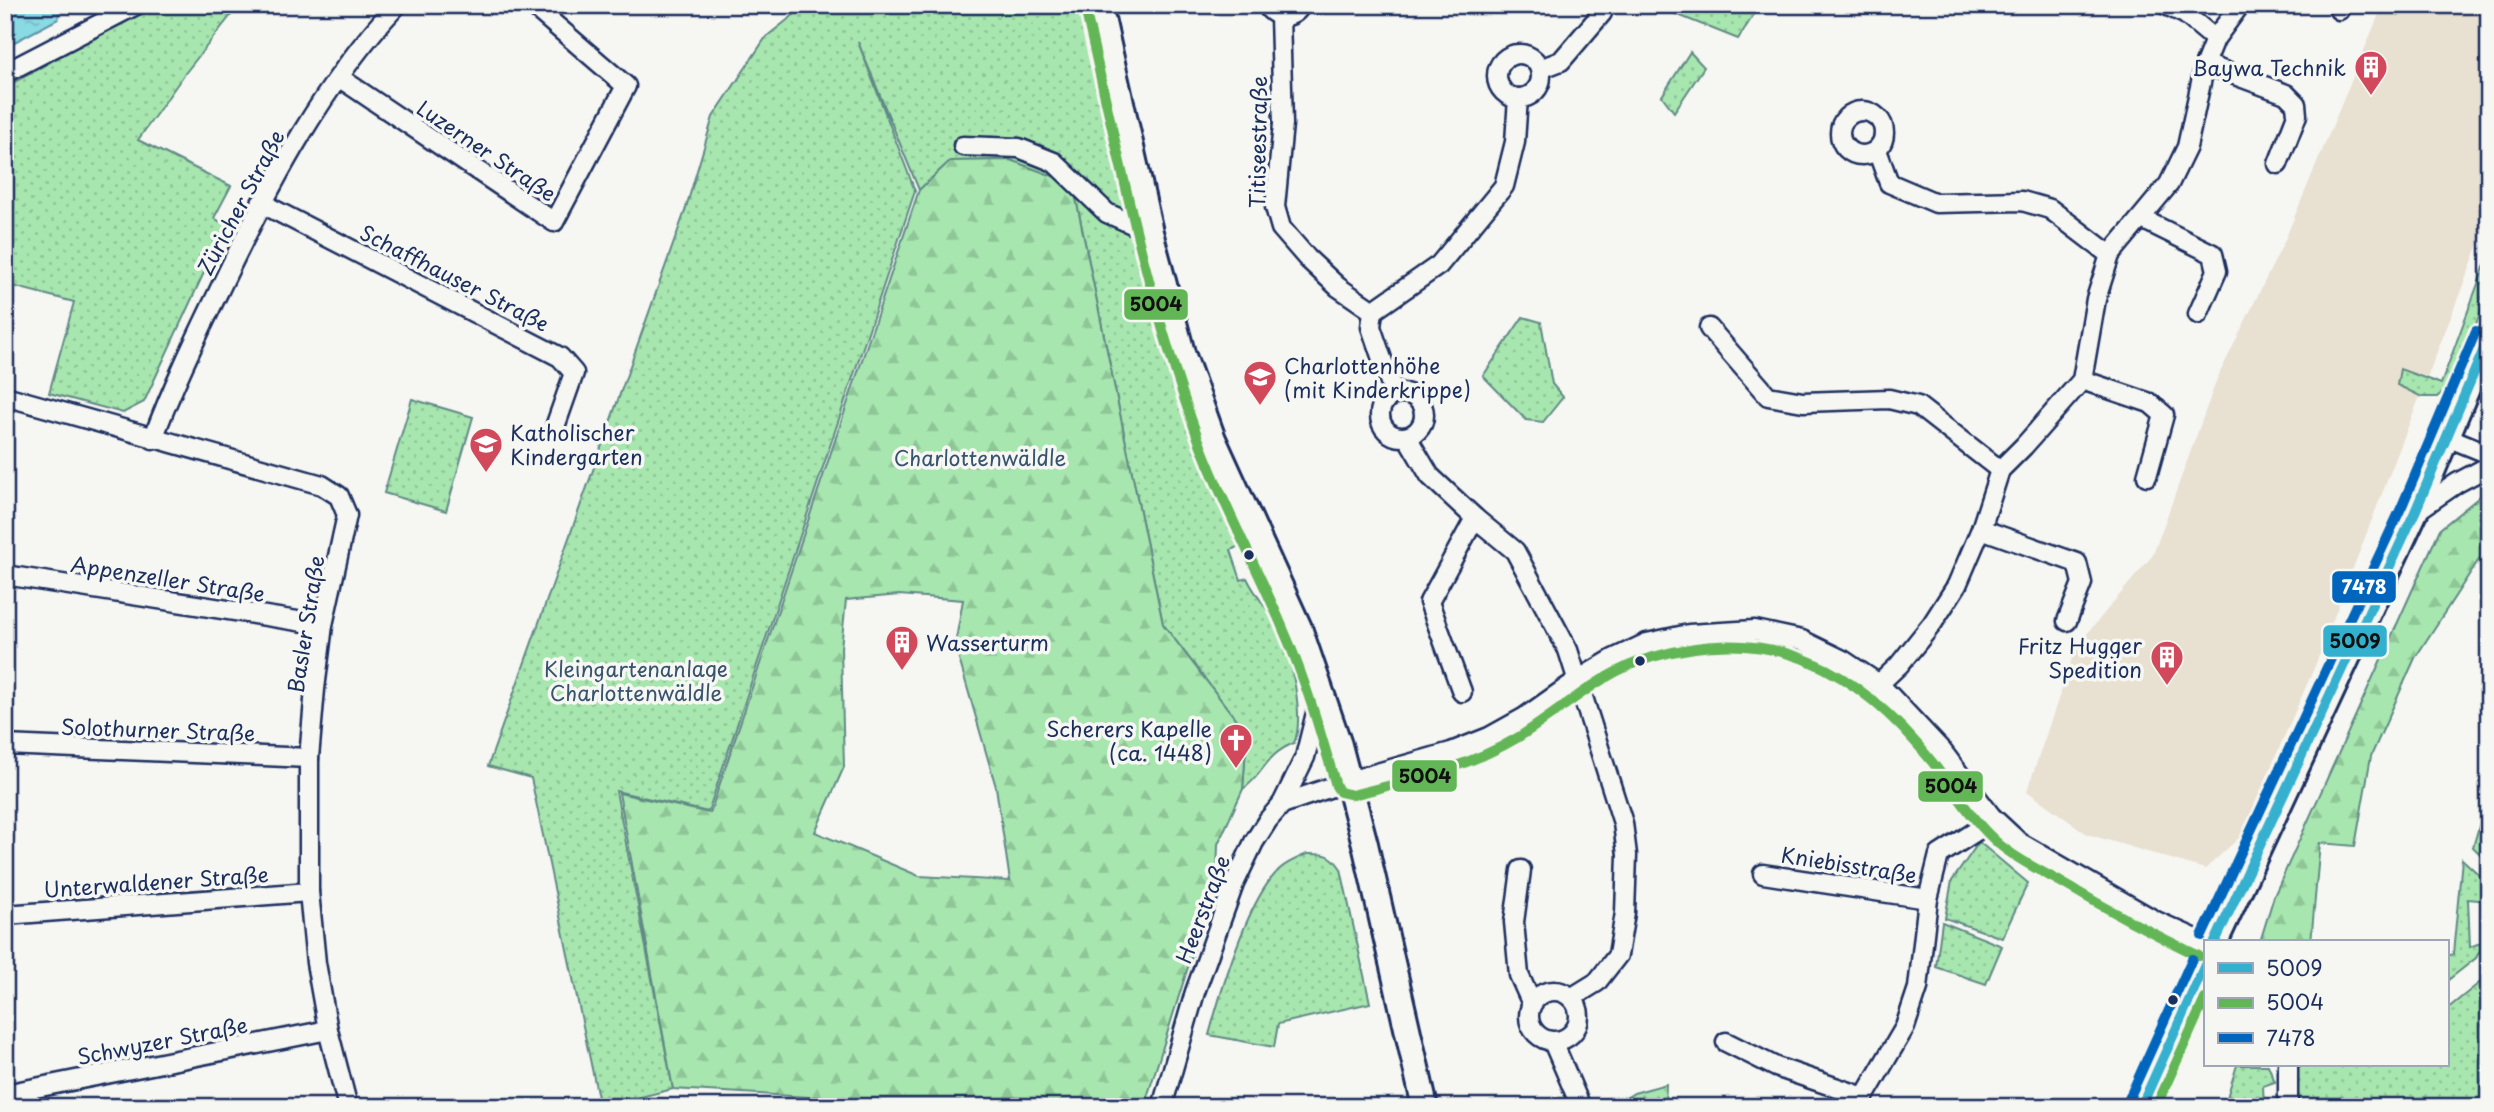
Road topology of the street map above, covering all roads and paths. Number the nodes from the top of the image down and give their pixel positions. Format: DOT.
graph roads {
  1 [pos="136,5"];
  2 [pos="397,5"];
  3 [pos="532,5"];
  4 [pos="1099,5"];
  5 [pos="1301,5"];
  6 [pos="2166,5"];
  7 [pos="2239,5"];
  8 [pos="1273,11"];
  9 [pos="1602,13"];
  10 [pos="2215,39"];
  11 [pos="2205,64"];
  12 [pos="1540,69"];
  13 [pos="5,73"];
  14 [pos="340,78"];
  15 [pos="1518,98"];
  16 [pos="963,146"];
  17 [pos="1877,150"];
  18 [pos="2278,164"];
  19 [pos="261,204"];
  20 [pos="2142,219"];
  21 [pos="1150,232"];
  22 [pos="2110,255"];
  23 [pos="1373,311"];
  24 [pos="2198,314"];
  25 [pos="1709,328"];
  26 [pos="2489,336"];
  27 [pos="2082,380"];
  28 [pos="1394,394"];
  29 [pos="5,396"];
  30 [pos="556,424"];
  31 [pos="1407,437"];
  32 [pos="2447,437"];
  33 [pos="153,439"];
  34 [pos="2489,454"];
  35 [pos="2489,467"];
  36 [pos="2000,470"];
  37 [pos="2147,476"];
  38 [pos="2415,512"];
  39 [pos="1475,518"];
  40 [pos="1981,529"];
  41 [pos="5,575"];
  42 [pos="2067,621"];
  43 [pos="323,625"];
  44 [pos="1576,681"];
  45 [pos="1879,684"];
  46 [pos="1321,692"];
  47 [pos="1462,692"];
  48 [pos="5,745"];
  49 [pos="309,758"];
  50 [pos="1349,781"];
  51 [pos="1282,804"];
  52 [pos="1991,816"];
  53 [pos="1521,870"];
  54 [pos="1762,874"];
  55 [pos="309,892"];
  56 [pos="1928,899"];
  57 [pos="5,915"];
  58 [pos="2216,940"];
  59 [pos="2204,943"];
  60 [pos="2204,967"];
  61 [pos="1571,998"];
  62 [pos="1531,1004"];
  63 [pos="328,1030"];
  64 [pos="1553,1042"];
  65 [pos="1726,1042"];
  66 [pos="2288,1066"];
  67 [pos="5,1094"];
  68 [pos="1864,1102"];
  69 [pos="348,1107"];
  70 [pos="1162,1107"];
  71 [pos="1425,1107"];
  72 [pos="1581,1107"];
  73 [pos="2141,1107"];
  74 [pos="2288,1107"];
  1 -- 13 [label="street"];
  2 -- 14 [label="street, Züricher Straße"];
  3 -- 14 [label="street, Luzerner Straße"];
  4 -- 21 [label="main road"];
  5 -- 8 [label="street"];
  6 -- 10 [label="street"];
  7 -- 10 [label="street"];
  8 -- 23 [label="street, Titiseestraße"];
  9 -- 12 [label="street"];
  10 -- 11 [label="street"];
  11 -- 18 [label="street"];
  11 -- 20 [label="street"];
  12 -- 15 [label="street"];
  12 -- 15 [label="street"];
  14 -- 19 [label="street, Züricher Straße"];
  15 -- 23 [label="street"];
  16 -- 21 [label="street"];
  17 -- 22 [label="street"];
  19 -- 30 [label="street, Schaffhauser Straße"];
  19 -- 33 [label="street, Züricher Straße"];
  20 -- 22 [label="street"];
  20 -- 24 [label="street"];
  21 -- 46 [label="main road"];
  22 -- 27 [label="street"];
  23 -- 28 [label="street"];
  25 -- 36 [label="street"];
  26 -- 32 [label="main road"];
  27 -- 36 [label="street"];
  27 -- 37 [label="street"];
  28 -- 31 [label="street"];
  28 -- 31 [label="street"];
  29 -- 33 [label="street, Basler Straße"];
  31 -- 39 [label="street"];
  32 -- 34 [label="street"];
  32 -- 38 [label="main road"];
  33 -- 43 [label="street, Basler Straße"];
  35 -- 38 [label="street"];
  36 -- 40 [label="street"];
  38 -- 58 [label="main road"];
  39 -- 44 [label="street"];
  39 -- 47 [label="street"];
  40 -- 42 [label="street"];
  40 -- 45 [label="street"];
  41 -- 43 [label="street, Appenzeller Straße"];
  43 -- 49 [label="street, Basler Straße"];
  44 -- 45 [label="street"];
  44 -- 50 [label="street"];
  44 -- 61 [label="street"];
  45 -- 52 [label="street"];
  46 -- 50 [label="main road"];
  46 -- 51 [label="street, Heerstraße"];
  48 -- 49 [label="street, Solothurner Straße"];
  49 -- 55 [label="street, Basler Straße"];
  50 -- 51 [label="street"];
  50 -- 71 [label="main road"];
  51 -- 70 [label="street, Heerstraße"];
  52 -- 56 [label="street, Kniebisstraße"];
  52 -- 59 [label="street"];
  53 -- 62 [label="street"];
  54 -- 56 [label="street, Kniebisstraße"];
  55 -- 57 [label="street, Unterwaldener Straße"];
  55 -- 63 [label="street, Basler Straße"];
  56 -- 68 [label="street, Kniebisstraße"];
  60 -- 73 [label="main road"];
  61 -- 62 [label="street"];
  61 -- 64 [label="street"];
  62 -- 64 [label="street"];
  63 -- 67 [label="street, Schwyzer Straße"];
  63 -- 69 [label="street, Basler Straße"];
  64 -- 72 [label="street"];
  65 -- 68 [label="street, Kniebisstraße"];
  66 -- 74 [label="street"];
}
